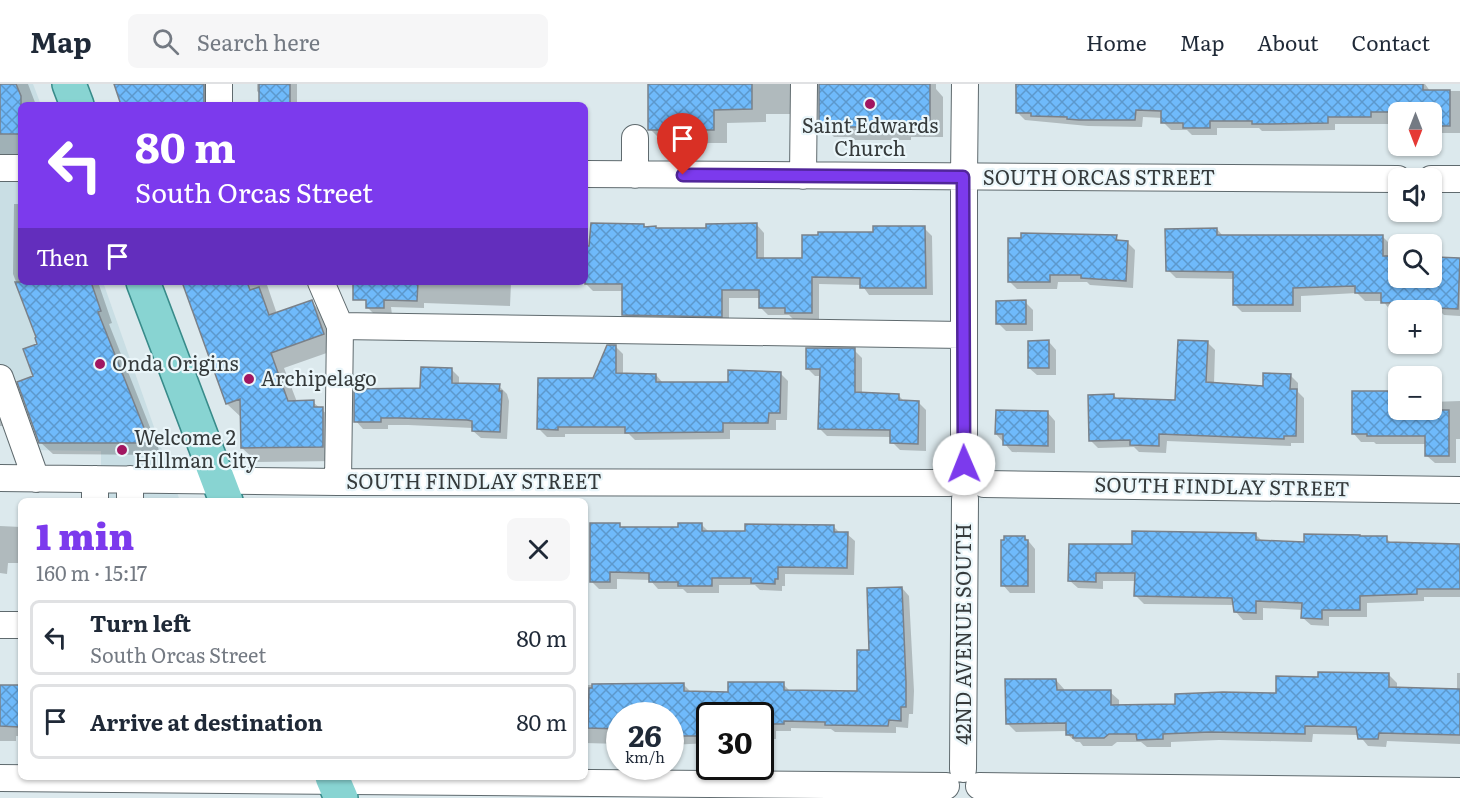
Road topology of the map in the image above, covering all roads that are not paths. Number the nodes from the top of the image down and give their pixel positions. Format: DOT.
graph roads {
  1 [pos="69,84"];
  2 [pos="219,84"];
  3 [pos="804,84"];
  4 [pos="965,84"];
  5 [pos="76,102"];
  6 [pos="219,102"];
  7 [pos="635,138"];
  8 [pos="0,168"];
  9 [pos="18,168"];
  10 [pos="588,174"];
  11 [pos="635,174"];
  12 [pos="803,176"];
  13 [pos="963,177"];
  14 [pos="1388,179"];
  15 [pos="1442,179"];
  16 [pos="1460,179"];
  17 [pos="144,285"];
  18 [pos="322,285"];
  19 [pos="340,326"];
  20 [pos="963,335"];
  21 [pos="0,378"];
  22 [pos="0,478"];
  23 [pos="36,479"];
  24 [pos="338,482"];
  25 [pos="965,483"];
  26 [pos="95,490"];
  27 [pos="130,490"];
  28 [pos="222,490"];
  29 [pos="1460,490"];
  30 [pos="0,625"];
  31 [pos="18,625"];
  32 [pos="0,778"];
  33 [pos="18,778"];
  34 [pos="194,780"];
  35 [pos="335,786"];
  36 [pos="963,787"];
  37 [pos="1460,791"];
  1 -- 5 [label="main road"];
  2 -- 6 [label="street"];
  3 -- 12 [label="street"];
  4 -- 13 [label="street, 42ND AVENUE SOUTH"];
  7 -- 11 [label="street"];
  8 -- 9 [label="street"];
  10 -- 11 [label="street, SOUTH ORCAS STREET"];
  11 -- 12 [label="street, SOUTH ORCAS STREET"];
  12 -- 13 [label="street, SOUTH ORCAS STREET"];
  13 -- 14 [label="street, SOUTH ORCAS STREET"];
  13 -- 20 [label="street, 42ND AVENUE SOUTH"];
  15 -- 16 [label="street"];
  17 -- 28 [label="main road"];
  18 -- 19 [label="street"];
  19 -- 20 [label="street"];
  19 -- 24 [label="street"];
  20 -- 25 [label="street, 42ND AVENUE SOUTH"];
  21 -- 23 [label="street"];
  22 -- 23 [label="street, SOUTH FINDLAY STREET"];
  23 -- 26 [label="street, SOUTH FINDLAY STREET"];
  24 -- 25 [label="street, SOUTH FINDLAY STREET"];
  24 -- 28 [label="street, SOUTH FINDLAY STREET"];
  25 -- 29 [label="street, SOUTH FINDLAY STREET"];
  25 -- 36 [label="street, 42ND AVENUE SOUTH"];
  26 -- 27 [label="street, SOUTH FINDLAY STREET"];
  27 -- 28 [label="street, SOUTH FINDLAY STREET"];
  30 -- 31 [label="street"];
  32 -- 33 [label="street"];
  34 -- 35 [label="street"];
  35 -- 36 [label="street"];
  36 -- 37 [label="street"];
}
